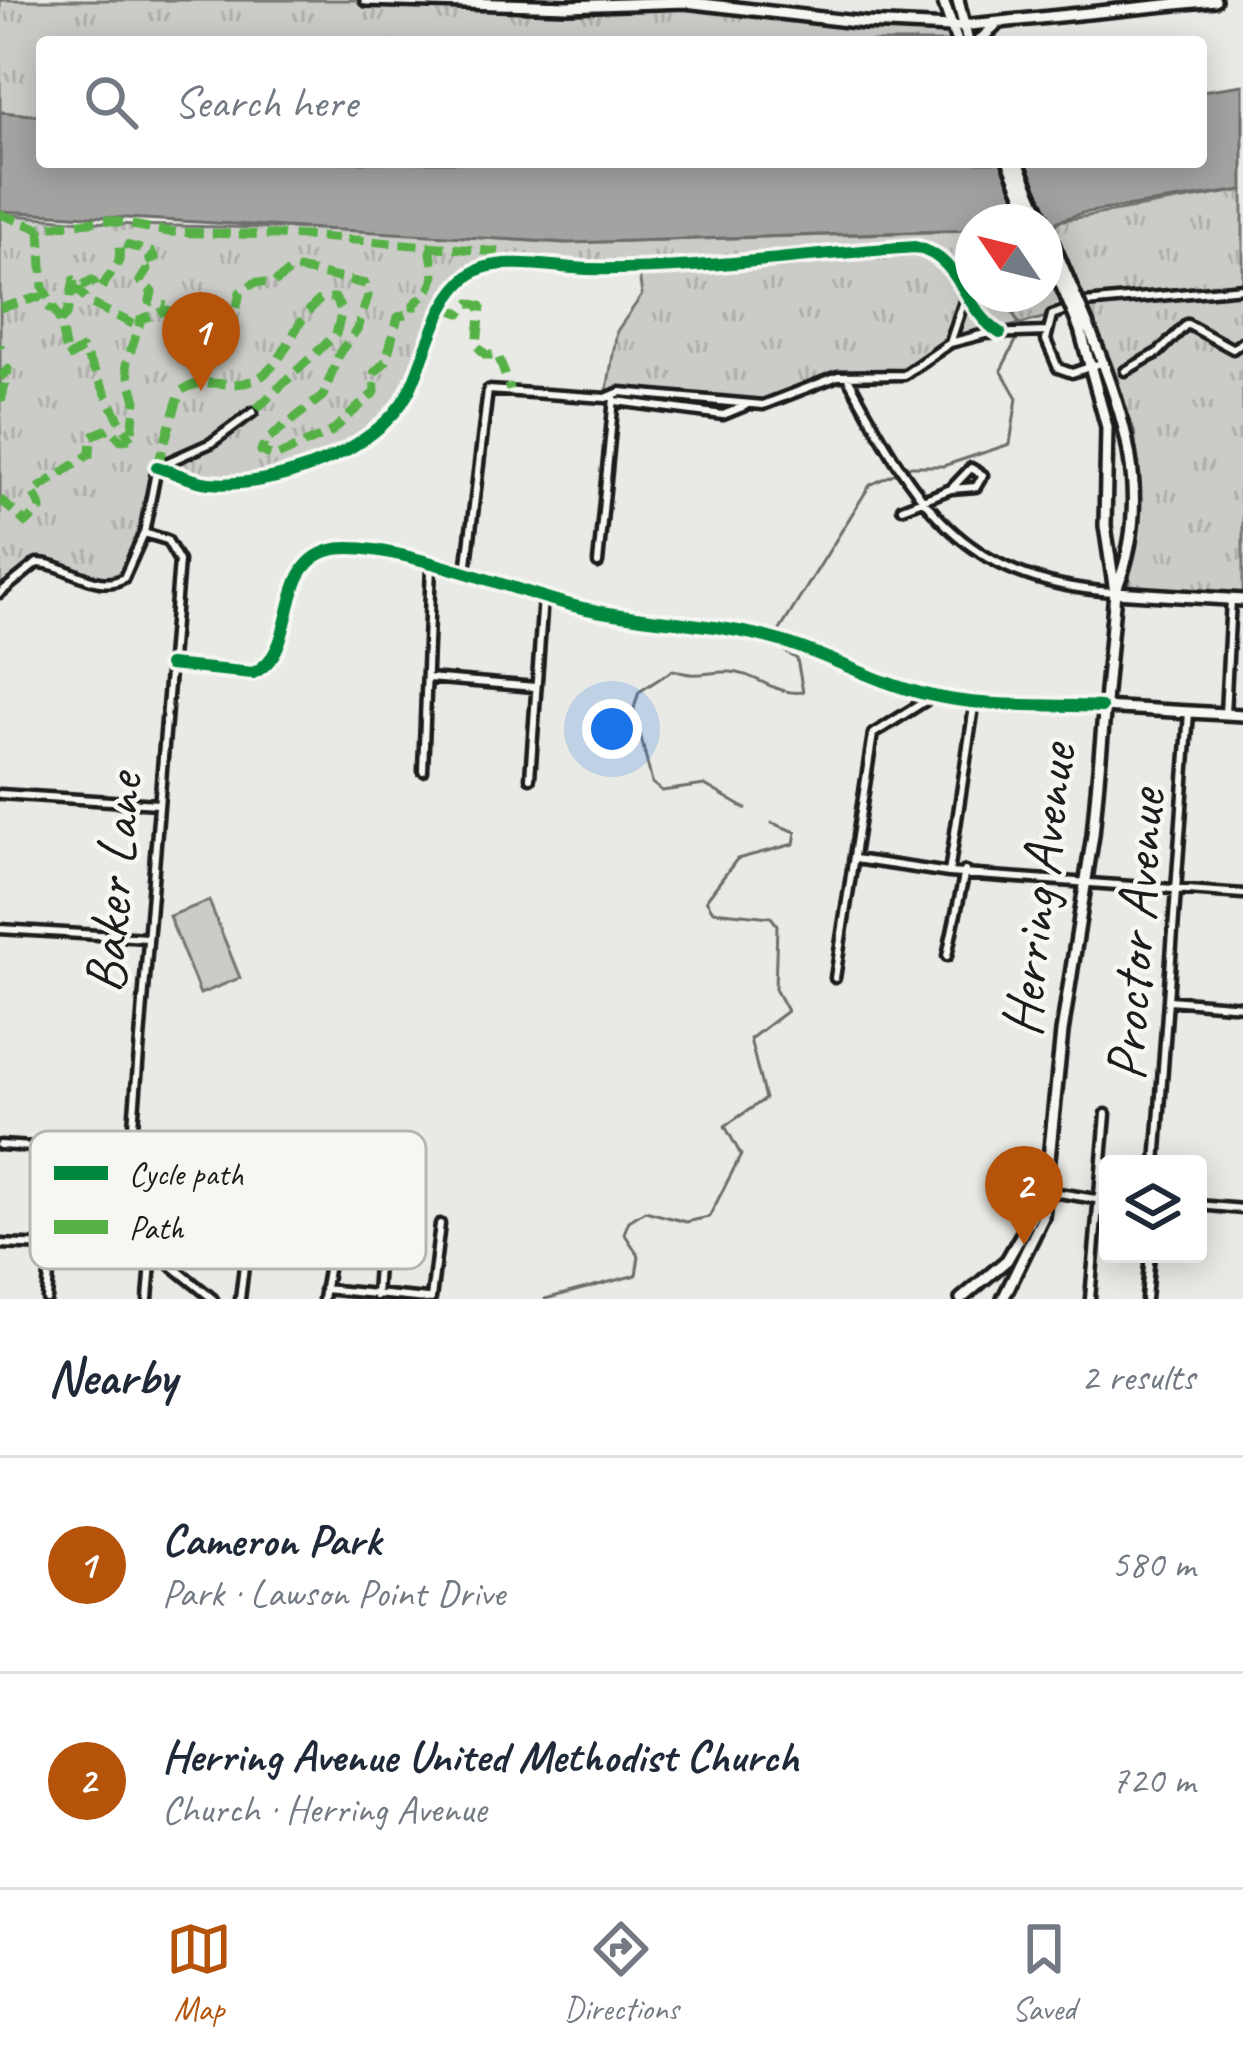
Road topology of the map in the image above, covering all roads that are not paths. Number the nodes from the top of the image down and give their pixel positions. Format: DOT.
graph roads {
  1 [pos="366,0"];
  2 [pos="638,0"];
  3 [pos="944,0"];
  4 [pos="958,0"];
  5 [pos="1215,0"];
  6 [pos="999,24"];
  7 [pos="956,27"];
  8 [pos="957,36"];
  9 [pos="963,36"];
  10 [pos="985,36"];
  11 [pos="1012,168"];
  12 [pos="1021,168"];
  13 [pos="1026,204"];
  14 [pos="1036,204"];
  15 [pos="1063,272"];
  16 [pos="955,279"];
  17 [pos="1063,283"];
  18 [pos="1243,288"];
  19 [pos="960,312"];
  20 [pos="979,312"];
  21 [pos="1085,328"];
  22 [pos="1046,332"];
  23 [pos="1000,333"];
  24 [pos="1243,341"];
  25 [pos="950,343"];
  26 [pos="1098,364"];
  27 [pos="1125,371"];
  28 [pos="848,378"];
  29 [pos="873,379"];
  30 [pos="857,395"];
  31 [pos="614,398"];
  32 [pos="745,406"];
  33 [pos="253,412"];
  34 [pos="157,467"];
  35 [pos="951,489"];
  36 [pos="921,501"];
  37 [pos="902,508"];
  38 [pos="144,533"];
  39 [pos="598,563"];
  40 [pos="431,566"];
  41 [pos="466,572"];
  42 [pos="1114,592"];
  43 [pos="0,593"];
  44 [pos="543,597"];
  45 [pos="1237,600"];
  46 [pos="169,664"];
  47 [pos="428,678"];
  48 [pos="536,687"];
  49 [pos="933,697"];
  50 [pos="975,700"];
  51 [pos="1101,707"];
  52 [pos="1189,712"];
  53 [pos="1225,714"];
  54 [pos="1243,715"];
  55 [pos="423,771"];
  56 [pos="530,778"];
  57 [pos="0,794"];
  58 [pos="158,804"];
  59 [pos="855,859"];
  60 [pos="965,871"];
  61 [pos="949,873"];
  62 [pos="1085,882"];
  63 [pos="1176,892"];
  64 [pos="1243,894"];
  65 [pos="0,929"];
  66 [pos="147,938"];
  67 [pos="947,956"];
  68 [pos="836,978"];
  69 [pos="1168,1000"];
  70 [pos="1243,1006"];
  71 [pos="1106,1114"];
  72 [pos="132,1131"];
  73 [pos="0,1145"];
  74 [pos="30,1147"];
  75 [pos="1105,1155"];
  76 [pos="1157,1155"];
  77 [pos="1042,1195"];
  78 [pos="1099,1200"];
  79 [pos="1207,1206"];
  80 [pos="1243,1209"];
  81 [pos="440,1224"];
  82 [pos="1099,1235"];
  83 [pos="0,1244"];
  84 [pos="30,1247"];
  85 [pos="1149,1263"];
  86 [pos="49,1269"];
  87 [pos="150,1269"];
  88 [pos="176,1269"];
  89 [pos="244,1269"];
  90 [pos="328,1269"];
  91 [pos="378,1269"];
  92 [pos="325,1289"];
  93 [pos="376,1296"];
  94 [pos="962,1298"];
  95 [pos="47,1299"];
  96 [pos="148,1299"];
  97 [pos="213,1299"];
  98 [pos="240,1299"];
  99 [pos="323,1299"];
  100 [pos="429,1299"];
  101 [pos="975,1299"];
  102 [pos="1003,1299"];
  103 [pos="1090,1299"];
  104 [pos="1147,1299"];
  1 -- 2 [label="main road"];
  2 -- 7 [label="main road"];
  3 -- 7 [label="main road"];
  4 -- 7 [label="main road"];
  5 -- 6 [label="main road"];
  6 -- 7 [label="main road"];
  6 -- 10 [label="main road"];
  7 -- 8 [label="main road"];
  7 -- 9 [label="main road"];
  11 -- 13 [label="main road"];
  12 -- 14 [label="main road, Herring Avenue"];
  15 -- 21 [label="main road, Herring Avenue, bridge"];
  16 -- 34 [label="street"];
  17 -- 21 [label="main road, Herring Avenue, bridge"];
  18 -- 22 [label="street"];
  19 -- 25 [label="street"];
  20 -- 23 [label="street"];
  21 -- 26 [label="main road, Herring Avenue"];
  22 -- 23 [label="street"];
  22 -- 26 [label="street"];
  23 -- 25 [label="street"];
  24 -- 27 [label="street"];
  25 -- 29 [label="street"];
  26 -- 42 [label="main road, Herring Avenue"];
  26 -- 42 [label="main road, Herring Avenue"];
  28 -- 29 [label="street"];
  28 -- 30 [label="street"];
  28 -- 32 [label="street"];
  29 -- 30 [label="street"];
  30 -- 36 [label="street"];
  31 -- 32 [label="street"];
  31 -- 32 [label="street"];
  31 -- 39 [label="street"];
  31 -- 41 [label="street"];
  33 -- 34 [label="street"];
  34 -- 38 [label="street"];
  35 -- 35 [label="street"];
  35 -- 36 [label="street"];
  36 -- 37 [label="street"];
  36 -- 42 [label="street"];
  38 -- 43 [label="street"];
  38 -- 46 [label="street, Baker Lane"];
  40 -- 41 [label="street"];
  40 -- 46 [label="street"];
  40 -- 47 [label="street"];
  41 -- 44 [label="street"];
  42 -- 45 [label="main road"];
  42 -- 51 [label="main road, Herring Avenue"];
  44 -- 48 [label="street"];
  44 -- 49 [label="street"];
  45 -- 53 [label="street"];
  46 -- 58 [label="street, Baker Lane"];
  47 -- 48 [label="street"];
  47 -- 55 [label="street"];
  48 -- 56 [label="street"];
  49 -- 50 [label="street"];
  49 -- 59 [label="street"];
  50 -- 51 [label="street"];
  50 -- 61 [label="street"];
  51 -- 52 [label="main road"];
  51 -- 62 [label="main road, Herring Avenue"];
  52 -- 53 [label="main road"];
  52 -- 63 [label="street, Proctor Avenue"];
  53 -- 54 [label="main road"];
  57 -- 58 [label="street"];
  58 -- 66 [label="street, Baker Lane"];
  59 -- 61 [label="street"];
  59 -- 68 [label="street"];
  60 -- 61 [label="street"];
  60 -- 62 [label="street"];
  60 -- 67 [label="street"];
  62 -- 63 [label="street"];
  62 -- 77 [label="main road, Herring Avenue"];
  63 -- 64 [label="street"];
  63 -- 69 [label="street, Proctor Avenue"];
  65 -- 66 [label="street"];
  66 -- 72 [label="street, Baker Lane"];
  69 -- 70 [label="street"];
  69 -- 76 [label="street, Proctor Avenue"];
  71 -- 75 [label="street"];
  73 -- 74 [label="street"];
  77 -- 78 [label="street"];
  77 -- 94 [label="main road, Herring Avenue"];
  77 -- 102 [label="main road, Herring Avenue"];
  79 -- 80 [label="street"];
  81 -- 100 [label="street"];
  82 -- 103 [label="street"];
  83 -- 84 [label="street"];
  85 -- 104 [label="street"];
  86 -- 95 [label="street"];
  87 -- 96 [label="street"];
  88 -- 97 [label="street"];
  89 -- 98 [label="street"];
  90 -- 92 [label="street"];
  91 -- 93 [label="street"];
  92 -- 93 [label="street"];
  92 -- 99 [label="street"];
  93 -- 100 [label="street"];
  94 -- 101 [label="main road"];
}
